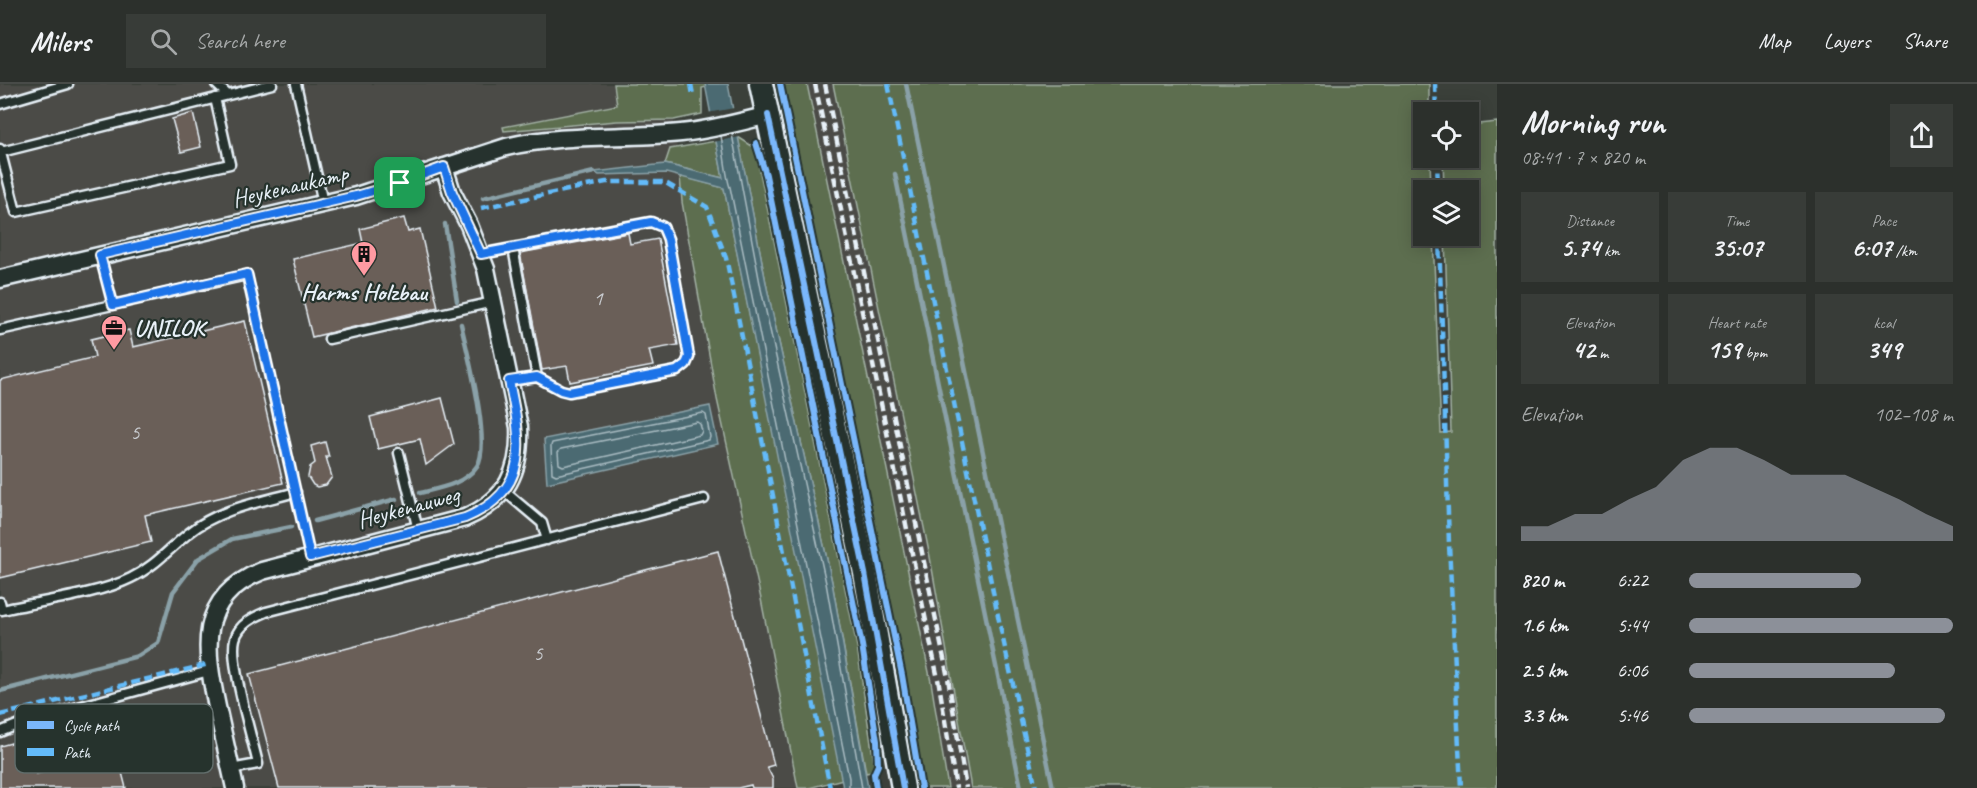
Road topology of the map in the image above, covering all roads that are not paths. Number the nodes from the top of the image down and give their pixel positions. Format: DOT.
graph roads {
  1 [pos="68,84"];
  2 [pos="216,84"];
  3 [pos="272,84"];
  4 [pos="296,84"];
  5 [pos="761,84"];
  6 [pos="228,95"];
  7 [pos="215,98"];
  8 [pos="0,104"];
  9 [pos="768,115"];
  10 [pos="0,150"];
  11 [pos="444,167"];
  12 [pos="323,203"];
  13 [pos="513,248"];
  14 [pos="481,254"];
  15 [pos="100,255"];
  16 [pos="0,279"];
  17 [pos="493,302"];
  18 [pos="113,305"];
  19 [pos="0,330"];
  20 [pos="328,339"];
  21 [pos="537,377"];
  22 [pos="509,381"];
  23 [pos="399,453"];
  24 [pos="503,490"];
  25 [pos="296,492"];
  26 [pos="704,499"];
  27 [pos="418,530"];
  28 [pos="547,540"];
  29 [pos="310,557"];
  30 [pos="0,602"];
  31 [pos="209,671"];
  32 [pos="89,704"];
  33 [pos="15,726"];
  34 [pos="0,732"];
  35 [pos="231,769"];
  36 [pos="235,788"];
  37 [pos="903,788"];
  1 -- 8 [label="lane"];
  2 -- 6 [label="lane"];
  3 -- 6 [label="lane"];
  4 -- 12 [label="lane"];
  5 -- 9 [label="main road"];
  6 -- 7 [label="lane"];
  7 -- 10 [label="lane"];
  7 -- 10 [label="lane"];
  9 -- 11 [label="street, Heykenaukamp"];
  9 -- 37 [label="main road"];
  11 -- 12 [label="street, Heykenaukamp"];
  11 -- 14 [label="street, Heykenauweg"];
  12 -- 15 [label="street, Heykenaukamp"];
  13 -- 14 [label="lane"];
  13 -- 21 [label="lane"];
  13 -- 21 [label="lane"];
  14 -- 17 [label="street, Heykenauweg"];
  15 -- 16 [label="street, Heykenaukamp"];
  15 -- 18 [label="lane"];
  17 -- 20 [label="lane"];
  17 -- 22 [label="street, Heykenauweg"];
  18 -- 19 [label="lane"];
  18 -- 25 [label="lane"];
  21 -- 22 [label="lane"];
  22 -- 24 [label="street, Heykenauweg"];
  23 -- 27 [label="lane"];
  24 -- 27 [label="street, Heykenauweg"];
  24 -- 28 [label="lane"];
  25 -- 29 [label="lane"];
  25 -- 30 [label="lane"];
  26 -- 28 [label="lane"];
  27 -- 29 [label="street, Heykenauweg"];
  28 -- 35 [label="lane"];
  29 -- 31 [label="street, Heykenauweg"];
  31 -- 32 [label="lane"];
  31 -- 35 [label="street, Heykenauweg"];
  33 -- 34 [label="lane"];
  35 -- 36 [label="street, Heykenauweg"];
}
